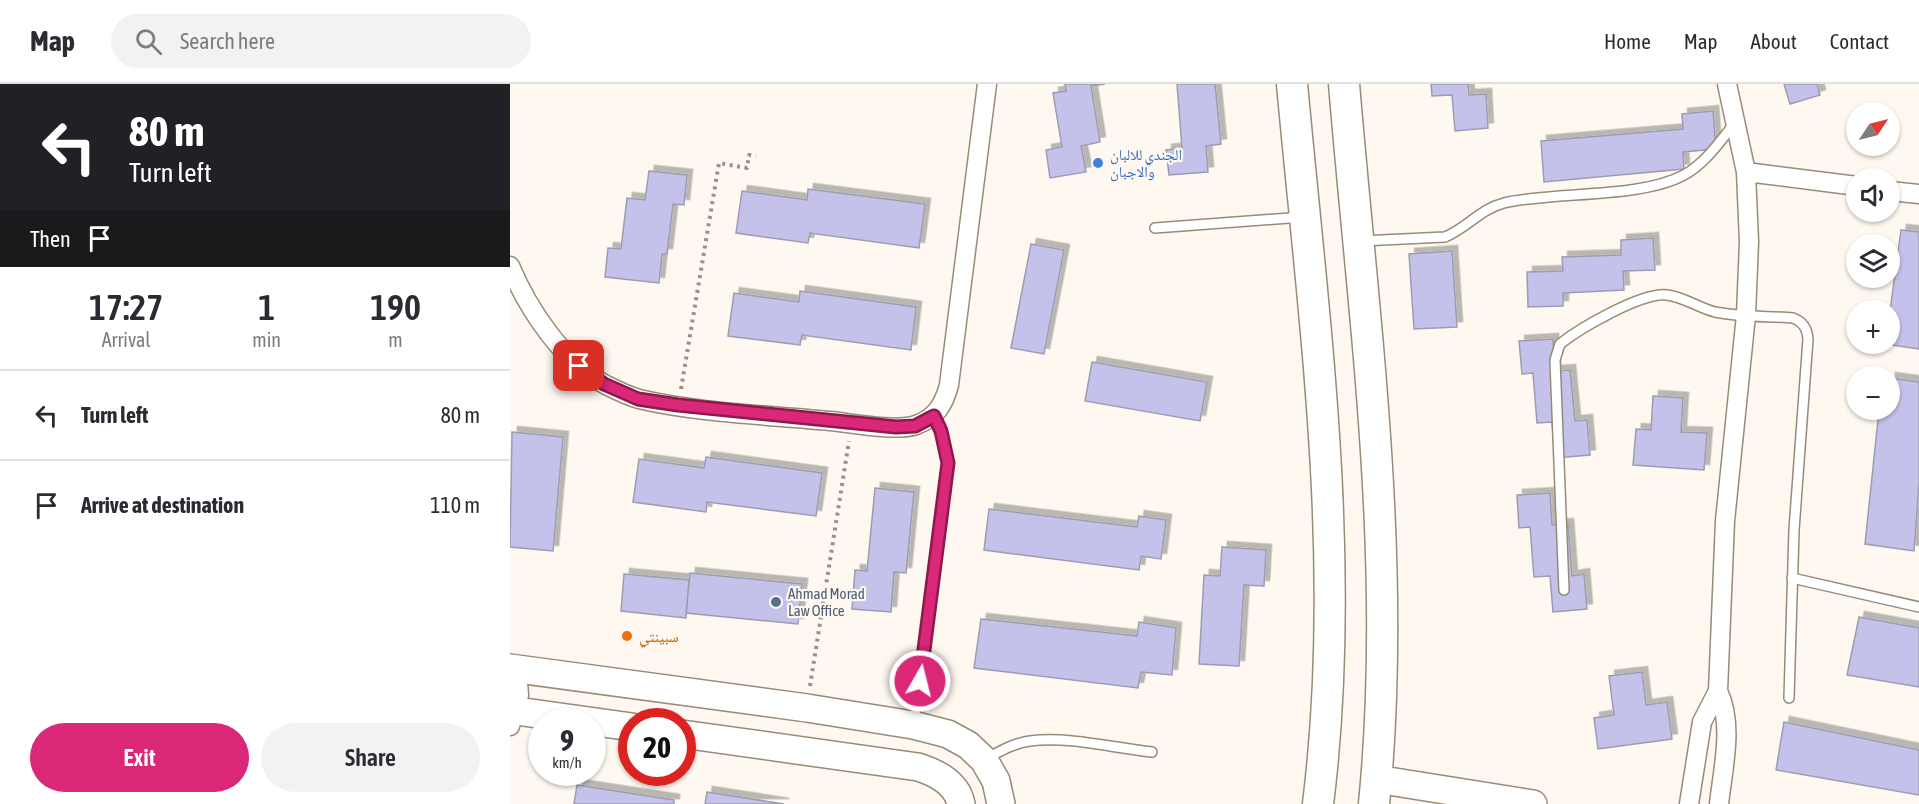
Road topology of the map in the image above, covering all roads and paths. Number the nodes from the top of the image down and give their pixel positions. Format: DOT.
graph roads {
  1 [pos="987,84"];
  2 [pos="1292,84"];
  3 [pos="1344,84"];
  4 [pos="1726,84"];
  5 [pos="1736,121"];
  6 [pos="756,156"];
  7 [pos="1746,172"];
  8 [pos="1846,185"];
  9 [pos="1900,192"];
  10 [pos="1919,195"];
  11 [pos="1304,217"];
  12 [pos="1155,228"];
  13 [pos="1357,241"];
  14 [pos="510,266"];
  15 [pos="1746,315"];
  16 [pos="678,405"];
  17 [pos="934,416"];
  18 [pos="852,423"];
  19 [pos="1792,578"];
  20 [pos="1564,590"];
  21 [pos="1919,607"];
  22 [pos="512,671"];
  23 [pos="1718,691"];
  24 [pos="1790,698"];
  25 [pos="807,708"];
  26 [pos="512,715"];
  27 [pos="914,725"];
  28 [pos="618,726"];
  29 [pos="696,736"];
  30 [pos="1152,752"];
  31 [pos="984,760"];
  32 [pos="1375,791"];
  33 [pos="955,793"];
  34 [pos="1001,804"];
  35 [pos="1318,804"];
  36 [pos="1533,804"];
  37 [pos="1689,804"];
  38 [pos="1719,804"];
  1 -- 17 [label="street"];
  2 -- 11 [label="main road"];
  3 -- 13 [label="main road"];
  4 -- 5 [label="street"];
  5 -- 7 [label="street"];
  5 -- 13 [label="lane"];
  6 -- 16 [label="path"];
  7 -- 8 [label="street"];
  7 -- 15 [label="street"];
  9 -- 10 [label="street"];
  11 -- 12 [label="lane"];
  11 -- 35 [label="main road"];
  13 -- 32 [label="main road"];
  14 -- 16 [label="street"];
  15 -- 19 [label="lane"];
  15 -- 20 [label="lane"];
  15 -- 23 [label="street"];
  16 -- 18 [label="street"];
  17 -- 18 [label="street"];
  17 -- 27 [label="lane"];
  18 -- 25 [label="path"];
  19 -- 21 [label="lane"];
  19 -- 24 [label="lane"];
  22 -- 25 [label="main road"];
  22 -- 26 [label="street"];
  23 -- 37 [label="street"];
  23 -- 38 [label="street"];
  25 -- 27 [label="main road"];
  26 -- 28 [label="main road"];
  27 -- 31 [label="main road"];
  29 -- 33 [label="main road"];
  30 -- 31 [label="lane"];
  31 -- 33 [label="main road"];
  31 -- 34 [label="main road"];
  32 -- 36 [label="main road"];
}
